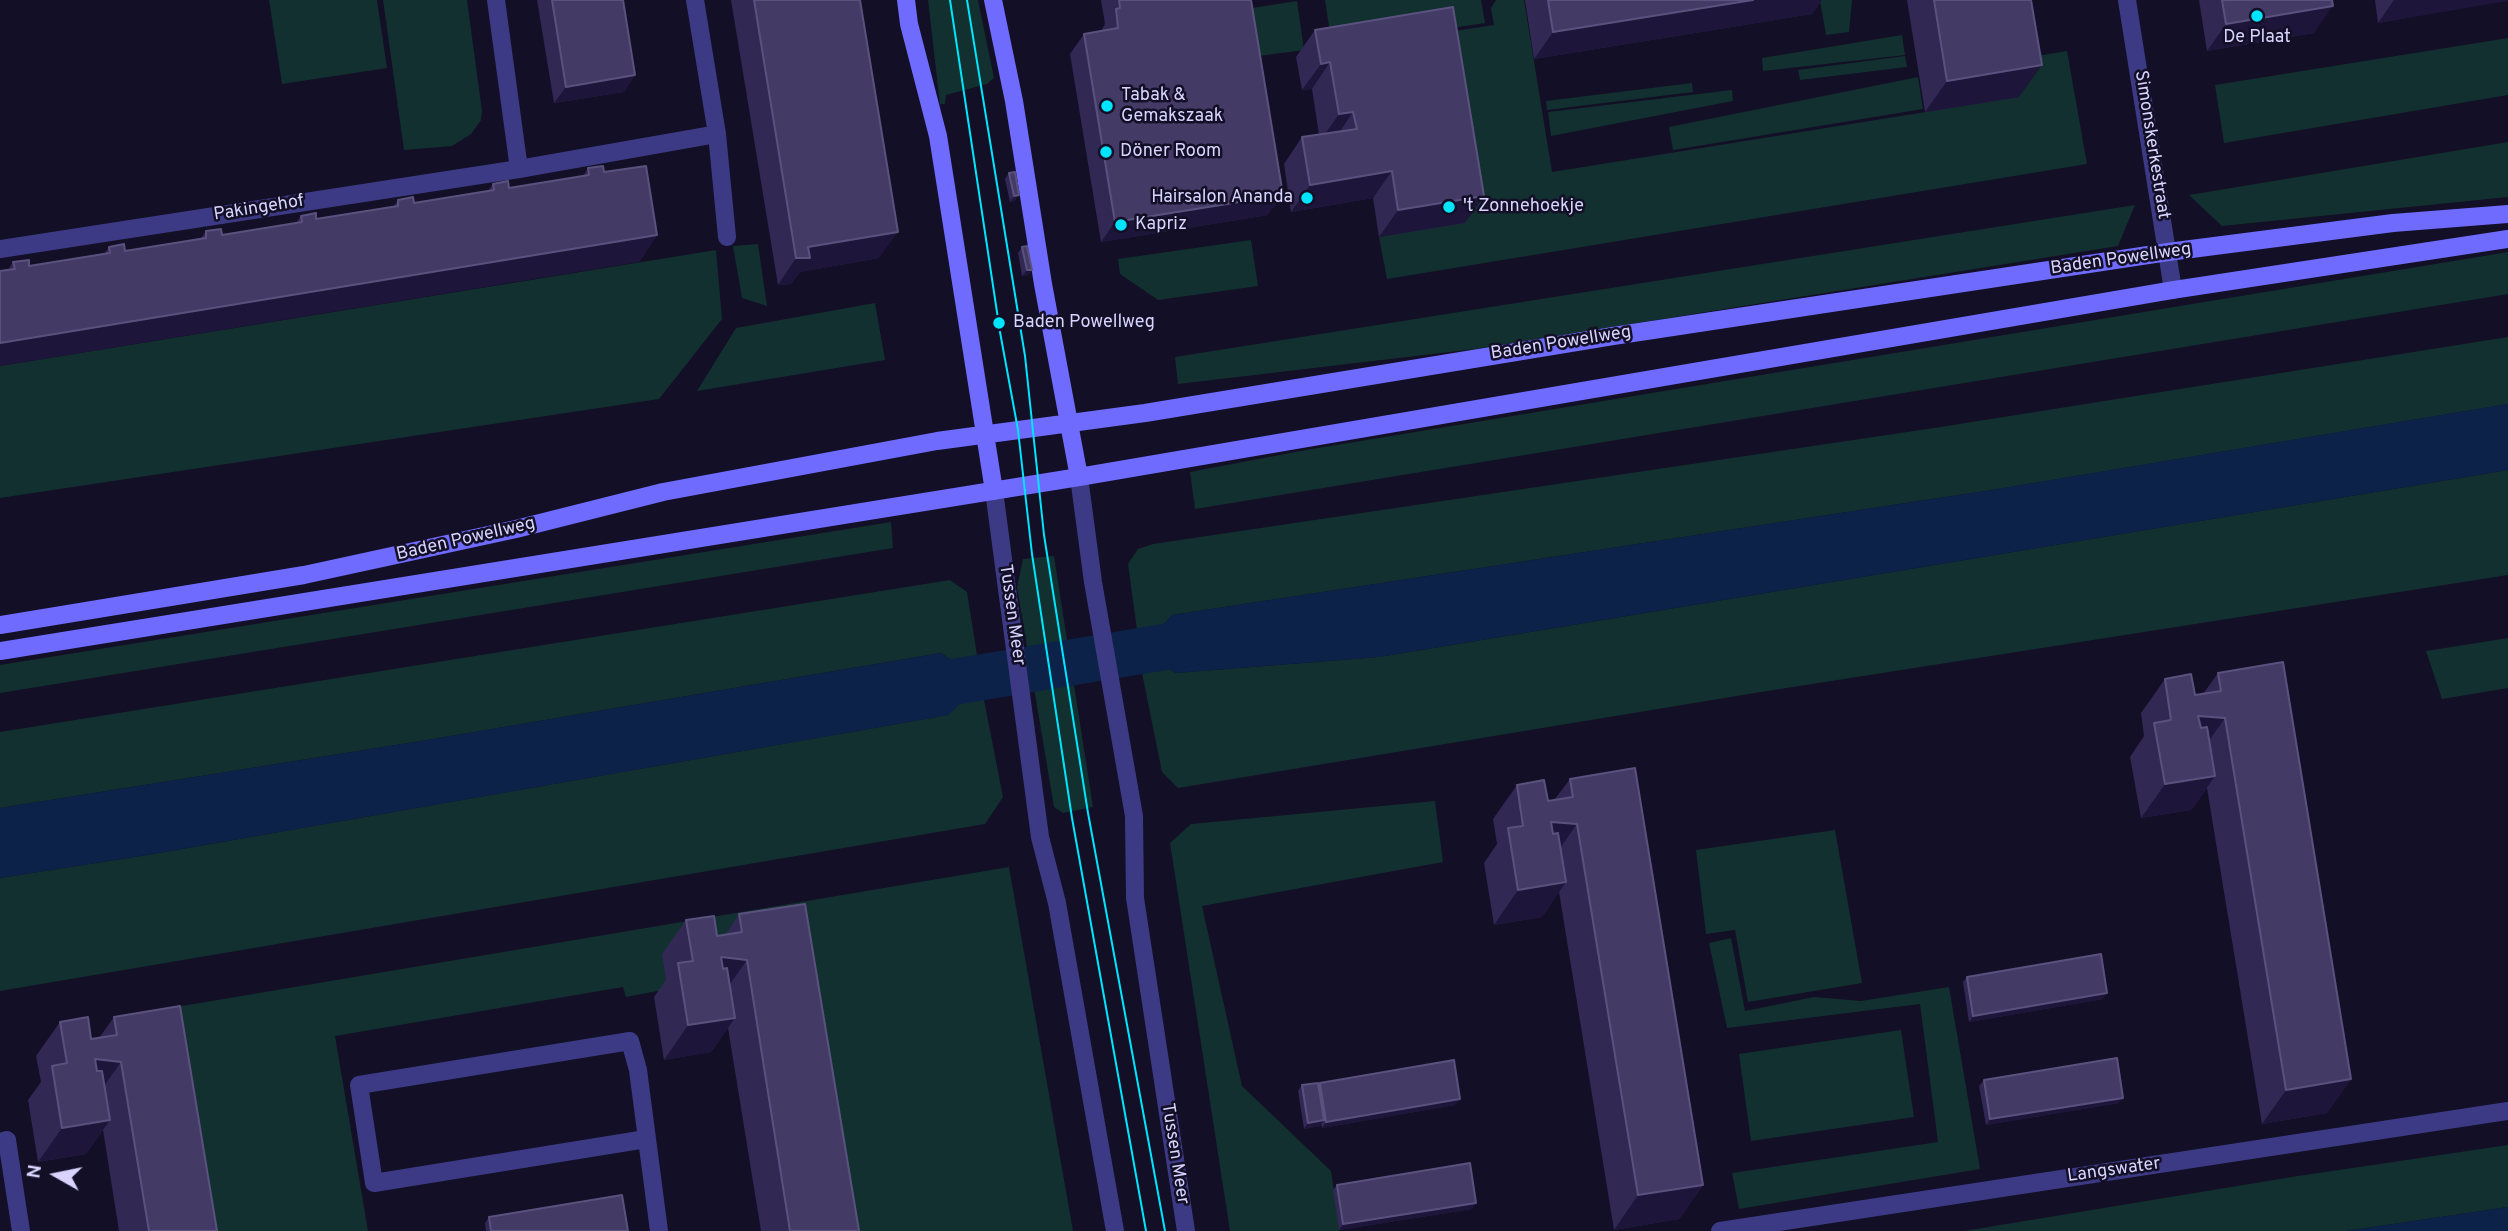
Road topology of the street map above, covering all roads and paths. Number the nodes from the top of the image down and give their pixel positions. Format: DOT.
graph roads {
  1 [pos="496,0"];
  2 [pos="695,0"];
  3 [pos="906,0"];
  4 [pos="993,0"];
  5 [pos="2127,0"];
  6 [pos="717,134"];
  7 [pos="519,169"];
  8 [pos="2508,214"];
  9 [pos="727,237"];
  10 [pos="2508,239"];
  11 [pos="0,249"];
  12 [pos="2168,252"];
  13 [pos="2174,290"];
  14 [pos="1070,423"];
  15 [pos="984,434"];
  16 [pos="1079,477"];
  17 [pos="993,491"];
  18 [pos="0,625"];
  19 [pos="0,651"];
  20 [pos="2508,1111"];
  21 [pos="646,1139"];
  22 [pos="0,1142"];
  23 [pos="21,1231"];
  24 [pos="660,1231"];
  25 [pos="1115,1231"];
  26 [pos="1186,1231"];
  27 [pos="1720,1231"];
  1 -- 7 [label="street"];
  2 -- 6 [label="street"];
  3 -- 15 [label="main road, Tussen Meer"];
  4 -- 14 [label="main road, Tussen Meer"];
  5 -- 12 [label="street, Simonskerkestraat"];
  6 -- 7 [label="street, Pakingehof"];
  6 -- 9 [label="street"];
  7 -- 11 [label="street, Pakingehof"];
  8 -- 12 [label="main road, Baden Powellweg"];
  10 -- 13 [label="main road, Baden Powellweg"];
  12 -- 13 [label="street, Simonskerkestraat"];
  12 -- 14 [label="main road, Baden Powellweg"];
  13 -- 16 [label="main road, Baden Powellweg"];
  14 -- 15 [label="main road, Baden Powellweg"];
  14 -- 16 [label="main road, Tussen Meer"];
  15 -- 17 [label="main road, Tussen Meer"];
  15 -- 18 [label="main road, Baden Powellweg"];
  16 -- 17 [label="main road, Baden Powellweg"];
  16 -- 26 [label="street, Tussen Meer"];
  17 -- 19 [label="main road, Baden Powellweg"];
  17 -- 25 [label="street, Tussen Meer"];
  20 -- 27 [label="street, Langswater"];
  21 -- 21 [label="street"];
  21 -- 24 [label="street"];
  22 -- 23 [label="street"];
}
